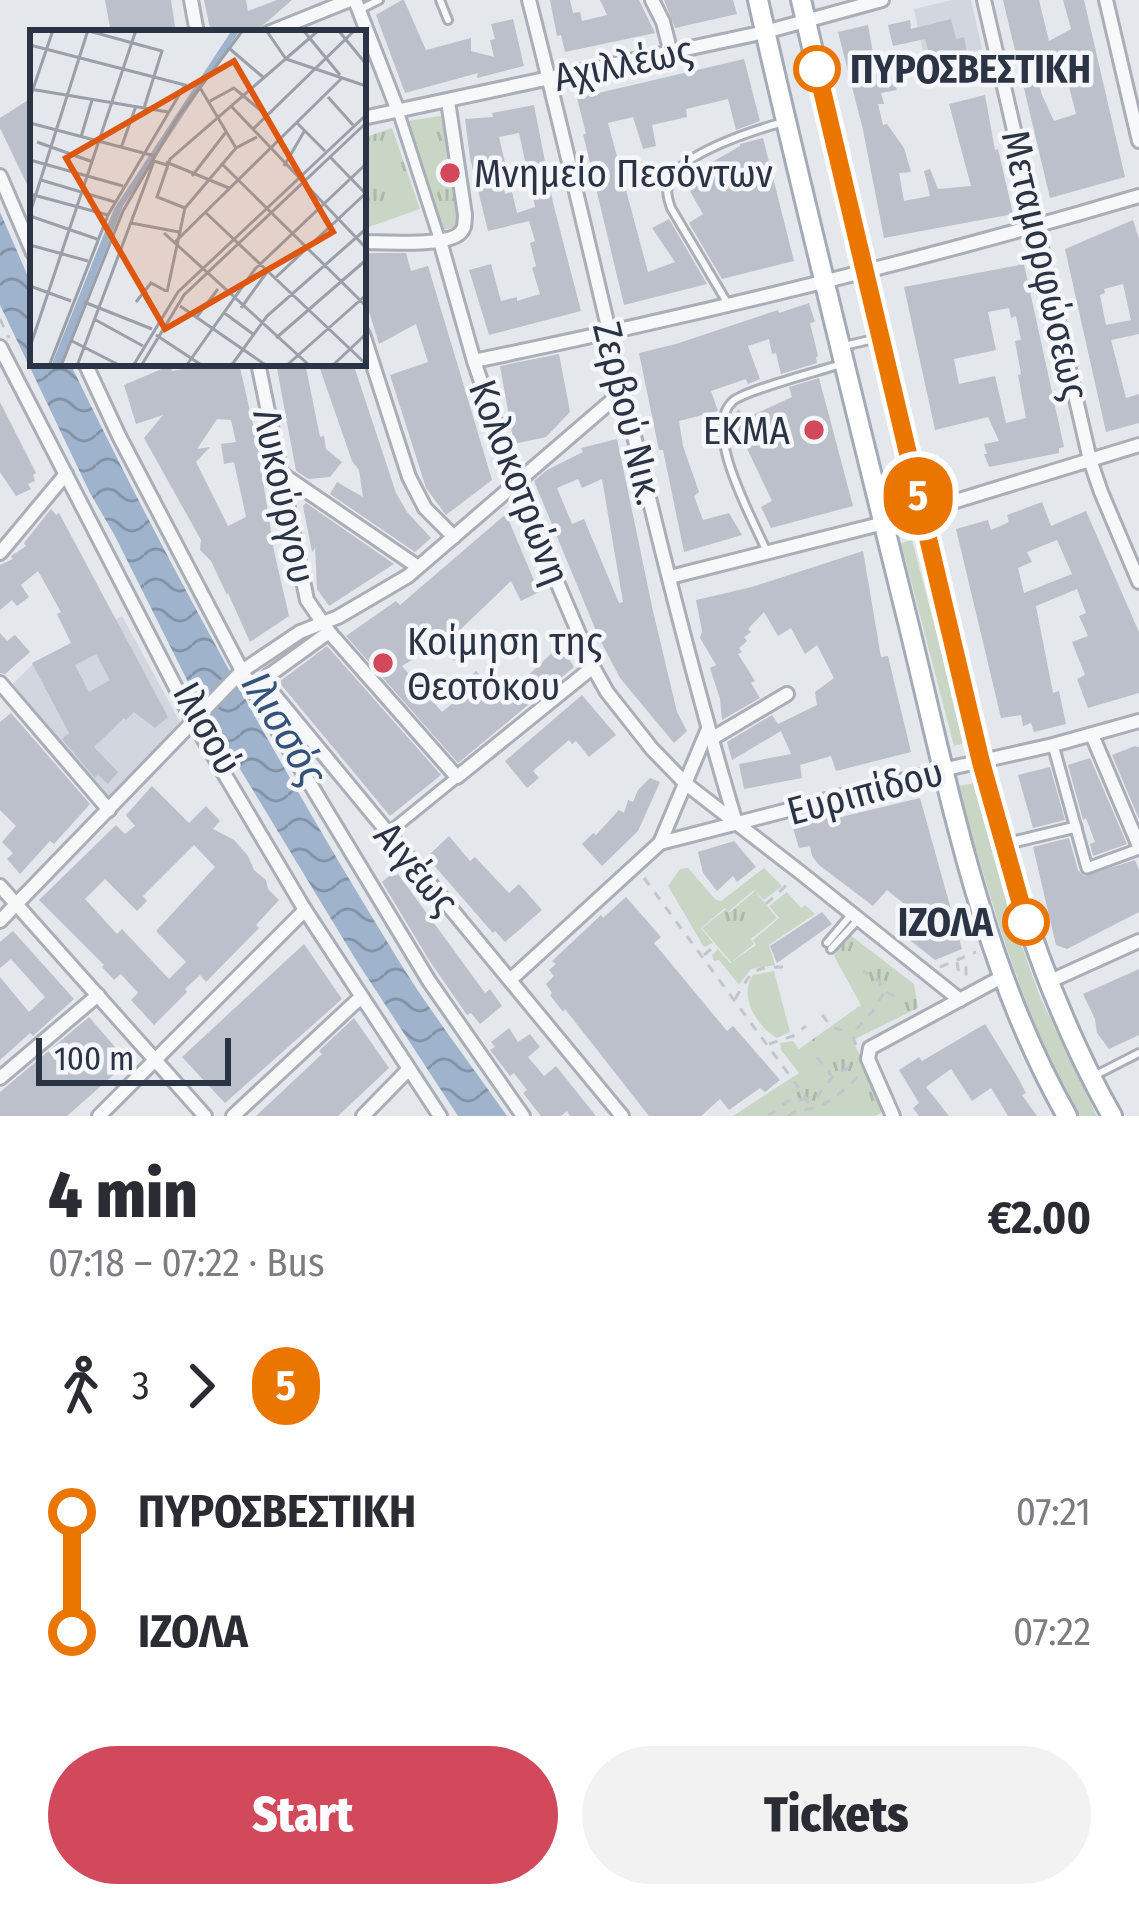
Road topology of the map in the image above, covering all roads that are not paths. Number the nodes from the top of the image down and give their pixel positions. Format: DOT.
graph roads {
  1 [pos="191,0"];
  2 [pos="380,0"];
  3 [pos="440,0"];
  4 [pos="529,0"];
  5 [pos="652,0"];
  6 [pos="758,0"];
  7 [pos="801,0"];
  8 [pos="882,0"];
  9 [pos="984,0"];
  10 [pos="1106,0"];
  11 [pos="354,3"];
  12 [pos="448,20"];
  13 [pos="806,21"];
  14 [pos="196,30"];
  15 [pos="277,30"];
  16 [pos="366,32"];
  17 [pos="765,32"];
  18 [pos="671,53"];
  19 [pos="550,80"];
  20 [pos="448,101"];
  21 [pos="398,111"];
  22 [pos="366,117"];
  23 [pos="786,121"];
  24 [pos="1139,141"];
  25 [pos="0,176"];
  26 [pos="1139,196"];
  27 [pos="1038,226"];
  28 [pos="440,241"];
  29 [pos="366,242"];
  30 [pos="30,243"];
  31 [pos="865,270"];
  32 [pos="825,280"];
  33 [pos="728,304"];
  34 [pos="609,333"];
  35 [pos="881,338"];
  36 [pos="5,343"];
  37 [pos="366,343"];
  38 [pos="842,355"];
  39 [pos="474,361"];
  40 [pos="86,366"];
  41 [pos="259,366"];
  42 [pos="623,391"];
  43 [pos="1139,445"];
  44 [pos="1090,460"];
  45 [pos="279,472"];
  46 [pos="66,474"];
  47 [pos="516,484"];
  48 [pos="921,511"];
  49 [pos="884,523"];
  50 [pos="454,537"];
  51 [pos="767,553"];
  52 [pos="0,554"];
  53 [pos="418,567"];
  54 [pos="670,577"];
  55 [pos="1139,581"];
  56 [pos="326,628"];
  57 [pos="593,667"];
  58 [pos="238,674"];
  59 [pos="0,683"];
  60 [pos="787,694"];
  61 [pos="198,717"];
  62 [pos="1139,721"];
  63 [pos="710,734"];
  64 [pos="1092,735"];
  65 [pos="1053,745"];
  66 [pos="981,762"];
  67 [pos="944,770"];
  68 [pos="457,777"];
  69 [pos="686,784"];
  70 [pos="109,810"];
  71 [pos="736,824"];
  72 [pos="1076,827"];
  73 [pos="388,833"];
  74 [pos="661,843"];
  75 [pos="1004,844"];
  76 [pos="1139,847"];
  77 [pos="0,886"];
  78 [pos="16,904"];
  79 [pos="305,910"];
  80 [pos="855,916"];
  81 [pos="0,921"];
  82 [pos="1139,941"];
  83 [pos="829,946"];
  84 [pos="1002,977"];
  85 [pos="510,980"];
  86 [pos="1048,982"];
  87 [pos="98,995"];
  88 [pos="362,998"];
  89 [pos="960,1000"];
  90 [pos="1139,1053"];
  91 [pos="156,1060"];
  92 [pos="408,1070"];
  93 [pos="0,1078"];
  94 [pos="1091,1078"];
  95 [pos="99,1116"];
  96 [pos="205,1116"];
  97 [pos="233,1116"];
  98 [pos="362,1116"];
  99 [pos="440,1116"];
  100 [pos="523,1116"];
  101 [pos="622,1116"];
  102 [pos="893,1116"];
  103 [pos="1067,1116"];
  104 [pos="1112,1116"];
  1 -- 14 [label="street"];
  2 -- 11 [label="lane"];
  3 -- 12 [label="lane"];
  4 -- 19 [label="street, Ζερβού Νικ."];
  5 -- 18 [label="street"];
  6 -- 17 [label="main road"];
  7 -- 13 [label="main road"];
  8 -- 13 [label="street, Αχιλλέως"];
  9 -- 27 [label="street, Μεταμορφώσεως"];
  10 -- 24 [label="street"];
  11 -- 15 [label="street"];
  13 -- 17 [label="street, Αχιλλέως"];
  13 -- 31 [label="main road"];
  16 -- 21 [label="street"];
  17 -- 18 [label="street, Αχιλλέως"];
  17 -- 23 [label="main road"];
  18 -- 19 [label="street, Αχιλλέως"];
  19 -- 20 [label="street, Αχιλλέως"];
  19 -- 34 [label="street, Ζερβού Νικ."];
  20 -- 21 [label="street, Αχιλλέως"];
  20 -- 28 [label="street"];
  21 -- 22 [label="street, Αχιλλέως"];
  21 -- 28 [label="street"];
  23 -- 32 [label="main road"];
  23 -- 33 [label="lane"];
  25 -- 30 [label="street"];
  26 -- 27 [label="street"];
  27 -- 31 [label="street"];
  27 -- 44 [label="street, Μεταμορφώσεως"];
  28 -- 29 [label="street"];
  28 -- 39 [label="street, Κολοκοτρώνη"];
  31 -- 32 [label="street"];
  31 -- 35 [label="main road"];
  32 -- 33 [label="street"];
  32 -- 38 [label="main road"];
  33 -- 34 [label="street"];
  34 -- 39 [label="street"];
  34 -- 42 [label="street, Ζερβού Νικ."];
  35 -- 38 [label="lane"];
  35 -- 48 [label="main road"];
  36 -- 46 [label="street, Ιλισού"];
  37 -- 50 [label="street"];
  38 -- 49 [label="main road"];
  38 -- 51 [label="lane"];
  39 -- 47 [label="street, Κολοκοτρώνη"];
  40 -- 58 [label="street"];
  41 -- 45 [label="street, Λυκούργου"];
  42 -- 47 [label="street"];
  42 -- 54 [label="street, Ζερβού Νικ."];
  43 -- 44 [label="street"];
  44 -- 48 [label="street"];
  44 -- 55 [label="street, Μεταμορφώσεως"];
  45 -- 53 [label="street"];
  45 -- 56 [label="street, Λυκούργου"];
  46 -- 52 [label="street"];
  46 -- 61 [label="street, Ιλισού"];
  47 -- 50 [label="street"];
  47 -- 57 [label="street, Κολοκοτρώνη"];
  48 -- 49 [label="street"];
  48 -- 66 [label="main road"];
  49 -- 51 [label="street"];
  49 -- 67 [label="main road"];
  50 -- 53 [label="street"];
  51 -- 54 [label="street"];
  53 -- 56 [label="street"];
  54 -- 63 [label="street, Ζερβού Νικ."];
  56 -- 58 [label="street"];
  56 -- 68 [label="street, Λυκούργου"];
  56 -- 73 [label="street, Αιγέως"];
  57 -- 68 [label="street"];
  57 -- 69 [label="street, Κολοκοτρώνη"];
  58 -- 61 [label="street"];
  58 -- 100 [label="street"];
  59 -- 70 [label="street"];
  60 -- 63 [label="street"];
  61 -- 70 [label="street"];
  61 -- 79 [label="street, Ιλισού"];
  62 -- 64 [label="street, Ευριπίδου"];
  63 -- 69 [label="street, Ευριπίδου"];
  63 -- 71 [label="street, Ζερβού Νικ."];
  64 -- 65 [label="street, Ευριπίδου"];
  64 -- 76 [label="street"];
  65 -- 66 [label="street, Ευριπίδου"];
  65 -- 72 [label="street"];
  66 -- 67 [label="street, Ευριπίδου"];
  66 -- 75 [label="main road"];
  67 -- 71 [label="street, Ευριπίδου"];
  67 -- 84 [label="main road"];
  68 -- 73 [label="street"];
  69 -- 71 [label="street, Κολοκοτρώνη"];
  69 -- 74 [label="street, Ευριπίδου"];
  70 -- 78 [label="street"];
  71 -- 74 [label="street, Ευριπίδου"];
  71 -- 80 [label="street, Κολοκοτρώνη"];
  72 -- 75 [label="street"];
  72 -- 76 [label="street"];
  73 -- 85 [label="street, Αιγέως"];
  74 -- 85 [label="street, Ευριπίδου"];
  75 -- 86 [label="main road"];
  77 -- 78 [label="street"];
  78 -- 81 [label="street"];
  78 -- 87 [label="street"];
  79 -- 88 [label="street, Ιλισού"];
  79 -- 91 [label="street"];
  80 -- 83 [label="lane"];
  80 -- 89 [label="street, Κολοκοτρώνη"];
  82 -- 86 [label="street"];
  84 -- 89 [label="street"];
  84 -- 103 [label="main road"];
  85 -- 101 [label="street, Αιγέως"];
  86 -- 94 [label="main road"];
  87 -- 91 [label="street"];
  87 -- 93 [label="street"];
  88 -- 92 [label="street, Ιλισού"];
  88 -- 97 [label="street"];
  89 -- 102 [label="street"];
  90 -- 94 [label="lane"];
  91 -- 95 [label="street"];
  91 -- 96 [label="street"];
  92 -- 98 [label="street"];
  92 -- 99 [label="street, Ιλισού"];
  94 -- 104 [label="main road"];
}
